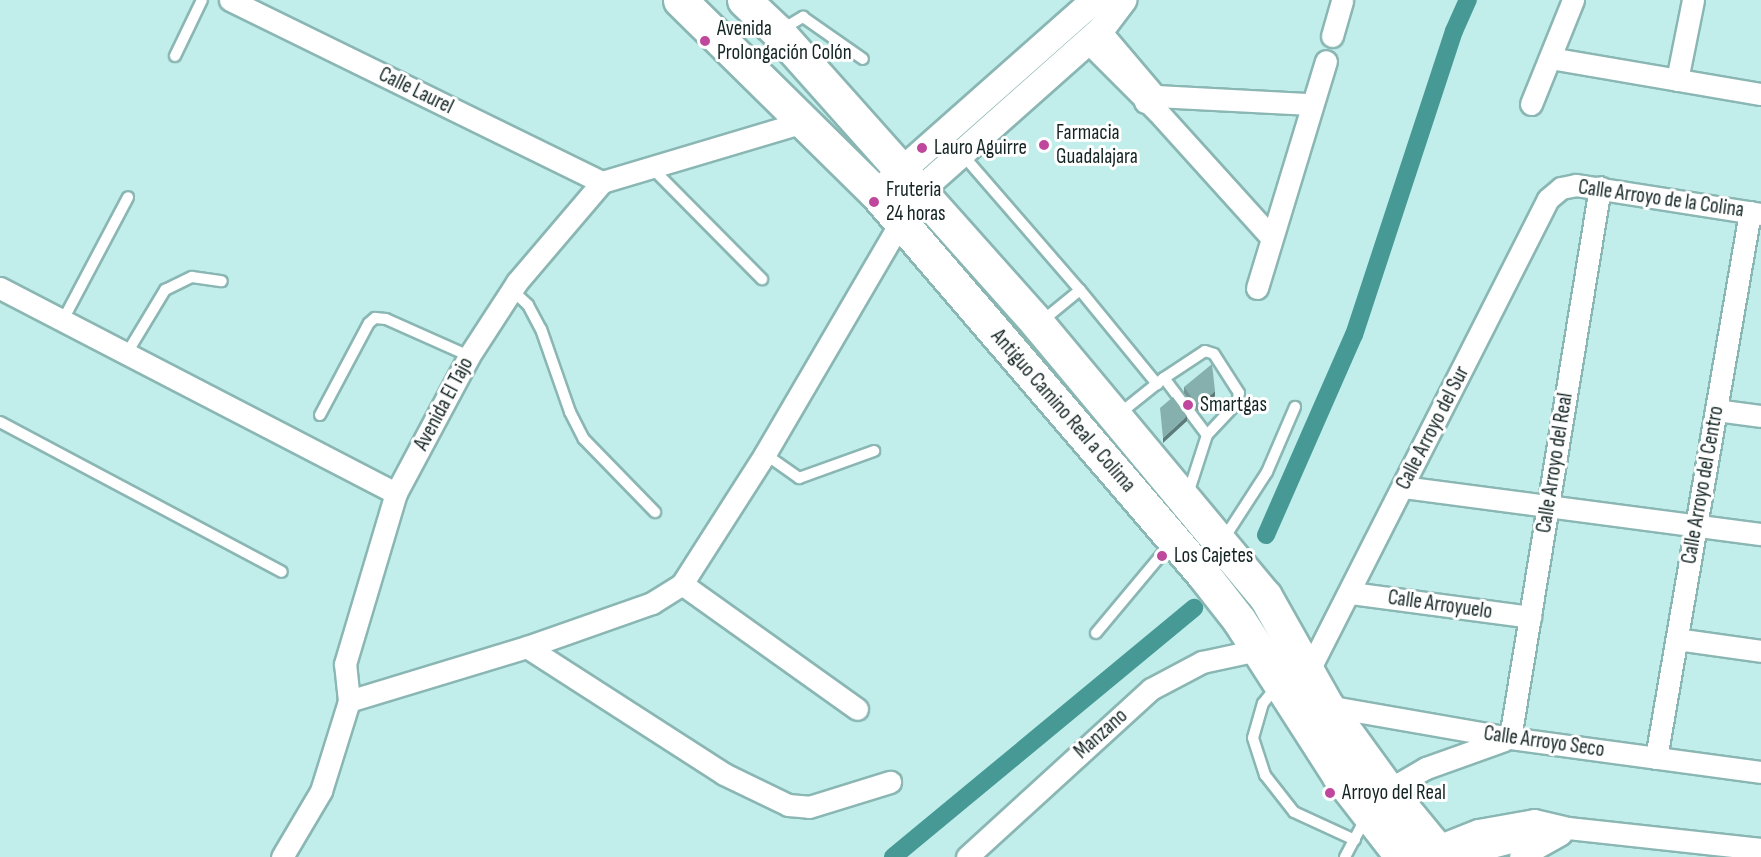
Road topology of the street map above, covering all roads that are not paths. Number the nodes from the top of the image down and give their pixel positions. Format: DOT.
graph roads {
  1 [pos="202,0"];
  2 [pos="230,0"];
  3 [pos="680,0"];
  4 [pos="1095,0"];
  5 [pos="1123,0"];
  6 [pos="1342,0"];
  7 [pos="1574,0"];
  8 [pos="1693,0"];
  9 [pos="764,13"];
  10 [pos="1332,36"];
  11 [pos="1094,37"];
  12 [pos="175,56"];
  13 [pos="1550,58"];
  14 [pos="863,59"];
  15 [pos="1326,61"];
  16 [pos="1677,80"];
  17 [pos="1761,94"];
  18 [pos="1153,103"];
  19 [pos="1311,104"];
  20 [pos="1531,104"];
  21 [pos="807,121"];
  22 [pos="962,154"];
  23 [pos="651,167"];
  24 [pos="910,181"];
  25 [pos="602,182"];
  26 [pos="1600,187"];
  27 [pos="1561,188"];
  28 [pos="128,197"];
  29 [pos="890,210"];
  30 [pos="1756,213"];
  31 [pos="1271,237"];
  32 [pos="762,279"];
  33 [pos="222,281"];
  34 [pos="0,288"];
  35 [pos="1257,288"];
  36 [pos="512,290"];
  37 [pos="1080,290"];
  38 [pos="63,320"];
  39 [pos="1038,324"];
  40 [pos="127,354"];
  41 [pos="469,356"];
  42 [pos="1161,381"];
  43 [pos="1295,407"];
  44 [pos="1716,410"];
  45 [pos="320,415"];
  46 [pos="1117,416"];
  47 [pos="1761,416"];
  48 [pos="0,422"];
  49 [pos="1207,435"];
  50 [pos="874,451"];
  51 [pos="765,454"];
  52 [pos="1403,487"];
  53 [pos="396,493"];
  54 [pos="1187,501"];
  55 [pos="1548,506"];
  56 [pos="655,512"];
  57 [pos="1696,525"];
  58 [pos="1761,534"];
  59 [pos="1174,540"];
  60 [pos="1222,543"];
  61 [pos="282,572"];
  62 [pos="682,584"];
  63 [pos="1351,593"];
  64 [pos="1530,617"];
  65 [pos="1096,633"];
  66 [pos="1677,639"];
  67 [pos="528,647"];
  68 [pos="1258,650"];
  69 [pos="1761,651"];
  70 [pos="1294,678"];
  71 [pos="349,701"];
  72 [pos="1328,706"];
  73 [pos="857,709"];
  74 [pos="1510,738"];
  75 [pos="1656,758"];
  76 [pos="1761,772"];
  77 [pos="890,782"];
  78 [pos="1370,814"];
  79 [pos="1548,838"];
  80 [pos="1693,849"];
  81 [pos="1761,849"];
  82 [pos="1438,854"];
  83 [pos="282,857"];
  84 [pos="967,857"];
  85 [pos="1345,857"];
  86 [pos="1402,857"];
  87 [pos="1520,857"];
  1 -- 12 [label="lane"];
  2 -- 25 [label="street, Calle Laurel"];
  3 -- 21 [label="main road, Antiguo Camino Real a Colima"];
  4 -- 24 [label="street"];
  5 -- 11 [label="street"];
  6 -- 10 [label="street"];
  7 -- 13 [label="street"];
  8 -- 16 [label="street"];
  9 -- 14 [label="lane"];
  9 -- 24 [label="main road, Antiguo Camino Real a Colima"];
  11 -- 18 [label="street"];
  11 -- 22 [label="street"];
  13 -- 16 [label="street"];
  13 -- 20 [label="street"];
  15 -- 19 [label="street"];
  16 -- 17 [label="street"];
  18 -- 19 [label="street"];
  18 -- 31 [label="street"];
  19 -- 31 [label="street"];
  21 -- 23 [label="street"];
  21 -- 29 [label="main road, Antiguo Camino Real a Colima"];
  22 -- 24 [label="street"];
  22 -- 37 [label="lane"];
  23 -- 25 [label="street"];
  23 -- 32 [label="lane"];
  24 -- 29 [label="street"];
  24 -- 39 [label="main road, Antiguo Camino Real a Colima"];
  25 -- 36 [label="street, Avenida El Tajo"];
  26 -- 27 [label="street, Calle Arroyo de la Colina"];
  26 -- 30 [label="street, Calle Arroyo de la Colina"];
  26 -- 55 [label="street, Calle Arroyo del Real"];
  27 -- 52 [label="street, Calle Arroyo del Sur"];
  28 -- 38 [label="lane"];
  29 -- 51 [label="street"];
  29 -- 59 [label="main road, Antiguo Camino Real a Colima"];
  30 -- 44 [label="street, Calle Arroyo del Centro"];
  31 -- 35 [label="street"];
  33 -- 40 [label="lane"];
  34 -- 38 [label="street"];
  36 -- 41 [label="street, Avenida El Tajo"];
  36 -- 56 [label="lane"];
  37 -- 39 [label="lane"];
  37 -- 42 [label="lane"];
  38 -- 40 [label="street"];
  39 -- 46 [label="main road, Antiguo Camino Real a Colima"];
  40 -- 53 [label="street"];
  41 -- 45 [label="lane"];
  41 -- 53 [label="street, Avenida El Tajo"];
  42 -- 46 [label="lane"];
  42 -- 49 [label="lane"];
  42 -- 49 [label="lane"];
  43 -- 60 [label="lane"];
  44 -- 47 [label="street"];
  44 -- 57 [label="street, Calle Arroyo del Centro"];
  46 -- 54 [label="main road, Antiguo Camino Real a Colima"];
  48 -- 61 [label="lane"];
  49 -- 54 [label="lane"];
  50 -- 51 [label="lane"];
  51 -- 62 [label="street"];
  52 -- 55 [label="street"];
  52 -- 63 [label="street, Calle Arroyo del Sur"];
  53 -- 71 [label="street, Avenida El Tajo"];
  54 -- 60 [label="main road, Antiguo Camino Real a Colima"];
  55 -- 57 [label="street"];
  55 -- 64 [label="street, Calle Arroyo del Real"];
  57 -- 58 [label="street"];
  57 -- 66 [label="street, Calle Arroyo del Centro"];
  59 -- 65 [label="lane"];
  59 -- 68 [label="main road, Antiguo Camino Real a Colima"];
  60 -- 70 [label="main road, Antiguo Camino Real a Colima"];
  62 -- 67 [label="street"];
  62 -- 73 [label="street"];
  63 -- 64 [label="street, Calle Arroyuelo"];
  63 -- 70 [label="street, Calle Arroyo del Sur"];
  64 -- 74 [label="street, Calle Arroyo del Real"];
  66 -- 69 [label="street"];
  66 -- 75 [label="street, Calle Arroyo del Centro"];
  67 -- 71 [label="street"];
  67 -- 77 [label="street"];
  68 -- 70 [label="main road, Antiguo Camino Real a Colima"];
  68 -- 84 [label="street, Manzano"];
  70 -- 72 [label="main road, Antiguo Camino Real a Colima"];
  70 -- 78 [label="main road, Antiguo Camino Real a Colima"];
  70 -- 78 [label="lane"];
  71 -- 83 [label="street, Avenida El Tajo"];
  72 -- 74 [label="street, Calle Arroyo Seco"];
  72 -- 78 [label="main road, Antiguo Camino Real a Colima"];
  74 -- 75 [label="street, Calle Arroyo Seco"];
  74 -- 78 [label="street"];
  75 -- 76 [label="street, Calle Arroyo Seco"];
  78 -- 82 [label="main road, Antiguo Camino Real a Colima"];
  78 -- 85 [label="lane"];
  78 -- 86 [label="main road, Antiguo Camino Real a Colima"];
  79 -- 80 [label="street"];
  79 -- 82 [label="street"];
  79 -- 87 [label="street"];
  80 -- 81 [label="street"];
}
